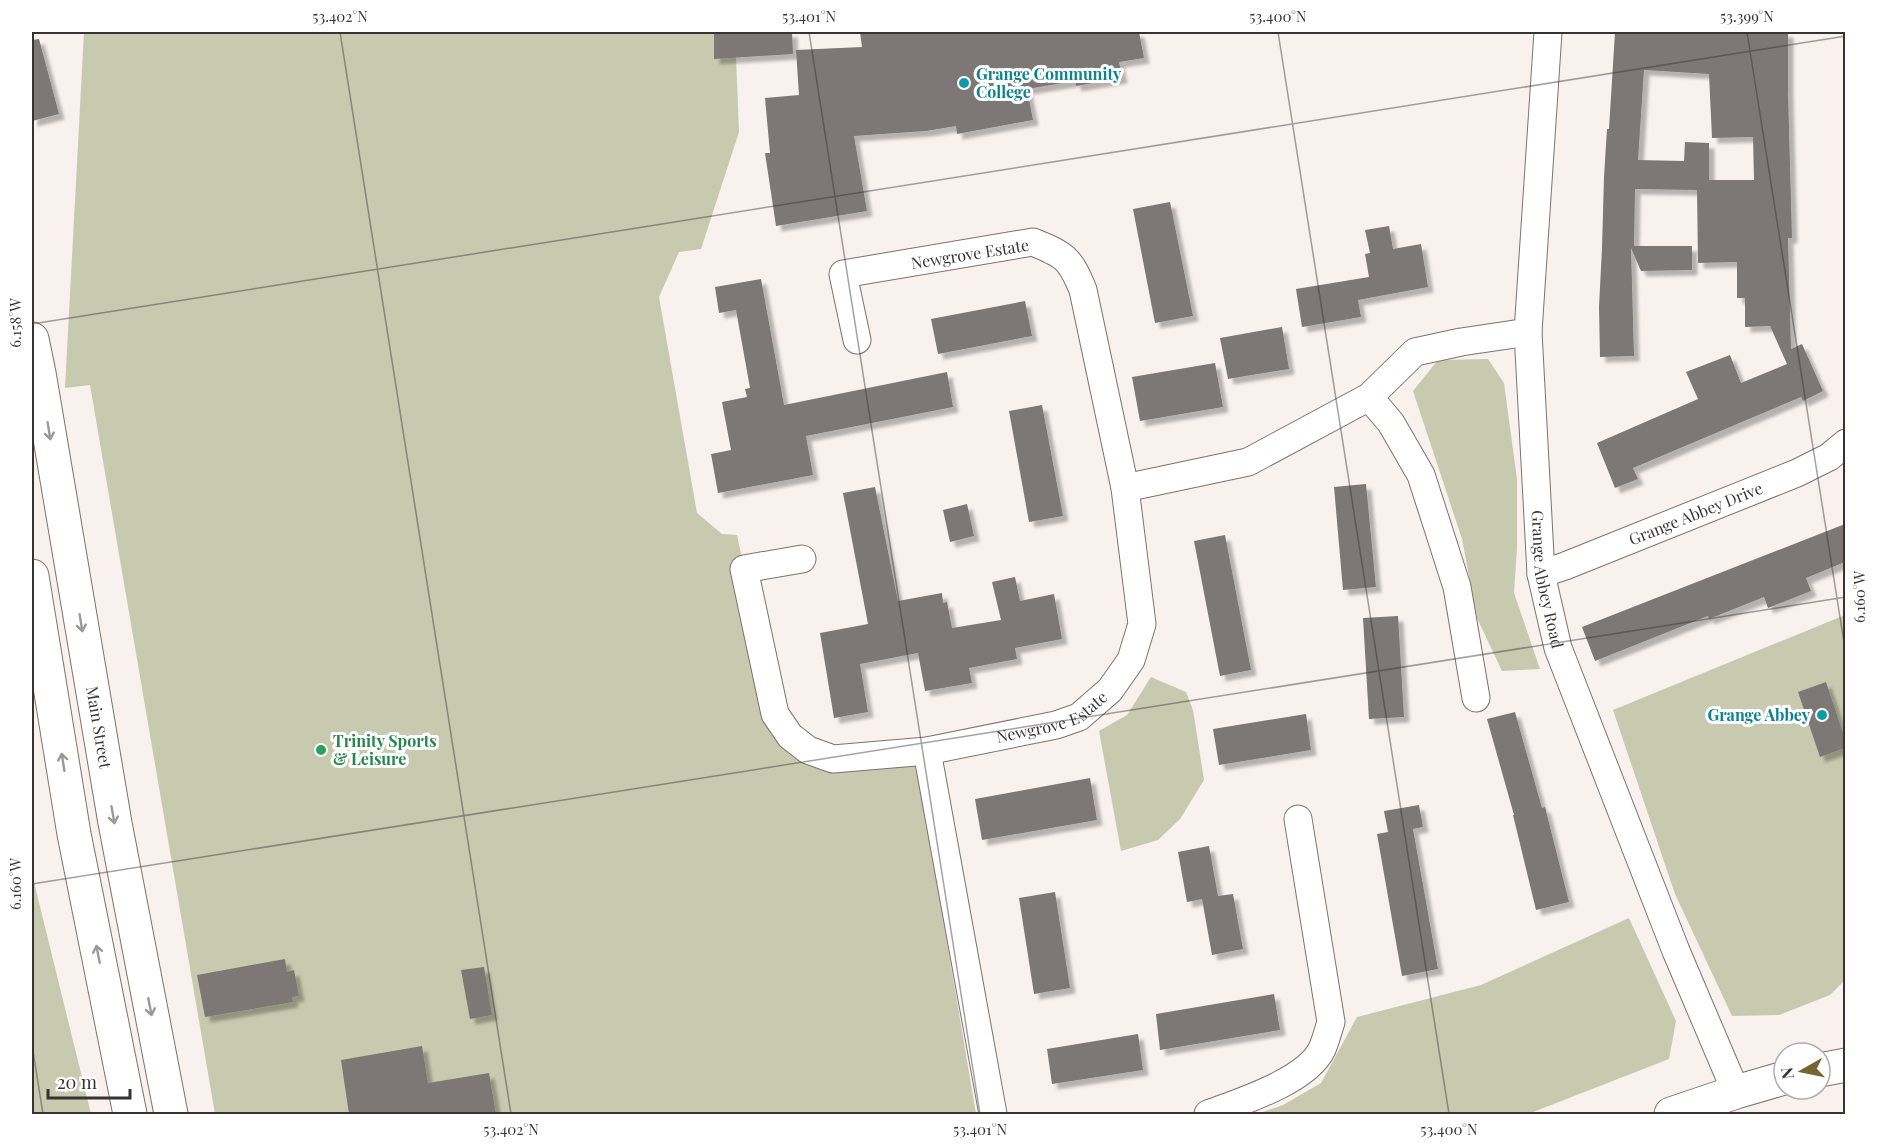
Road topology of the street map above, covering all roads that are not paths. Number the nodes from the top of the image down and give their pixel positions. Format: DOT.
graph roads {
  1 [pos="1548,32"];
  2 [pos="1528,332"];
  3 [pos="32,339"];
  4 [pos="857,340"];
  5 [pos="35,374"];
  6 [pos="1369,397"];
  7 [pos="1845,443"];
  8 [pos="1125,488"];
  9 [pos="802,559"];
  10 [pos="1541,574"];
  11 [pos="32,576"];
  12 [pos="1476,698"];
  13 [pos="927,751"];
  14 [pos="1298,819"];
  15 [pos="1772,1082"];
  16 [pos="1736,1092"];
  17 [pos="130,1114"];
  18 [pos="171,1114"];
  19 [pos="993,1114"];
  20 [pos="1208,1114"];
  21 [pos="1671,1114"];
  1 -- 2 [label="street, Grange Abbey Road"];
  2 -- 6 [label="street"];
  2 -- 10 [label="street, Grange Abbey Road"];
  3 -- 5 [label="street, Main Street"];
  4 -- 8 [label="street, Newgrove Estate"];
  5 -- 18 [label="street, Main Street, one-way"];
  6 -- 8 [label="street"];
  6 -- 12 [label="street"];
  7 -- 10 [label="street, Grange Abbey Drive"];
  8 -- 13 [label="street, Newgrove Estate"];
  9 -- 13 [label="street, Newgrove Estate"];
  10 -- 16 [label="street, Grange Abbey Road"];
  17 -- 11 [label="street, one-way"];
  13 -- 19 [label="street"];
  14 -- 20 [label="street"];
  15 -- 16 [label="street"];
  16 -- 21 [label="street"];
}
